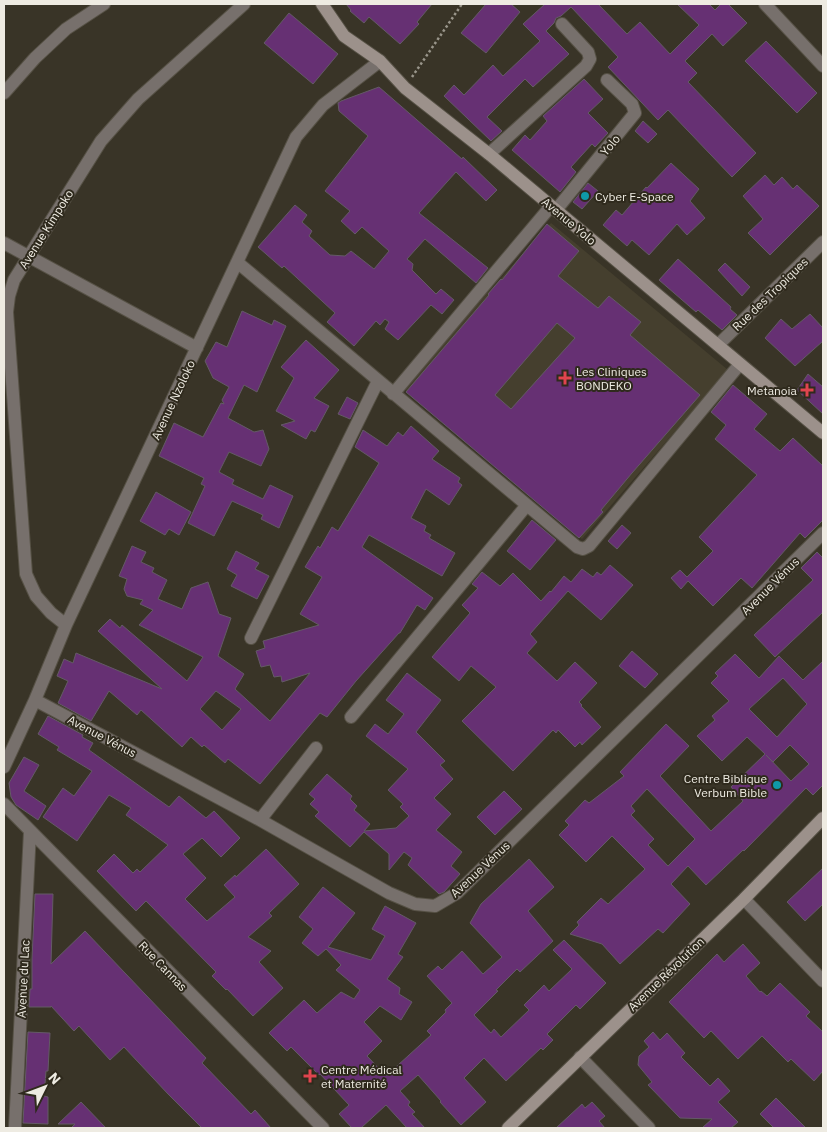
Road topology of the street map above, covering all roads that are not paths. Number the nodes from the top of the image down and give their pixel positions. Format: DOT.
graph roads {
  1 [pos="104,4"];
  2 [pos="244,4"];
  3 [pos="322,4"];
  4 [pos="765,4"];
  5 [pos="562,24"];
  6 [pos="380,61"];
  7 [pos="823,66"];
  8 [pos="607,80"];
  9 [pos="4,93"];
  10 [pos="489,154"];
  11 [pos="554,208"];
  12 [pos="823,242"];
  13 [pos="4,243"];
  14 [pos="27,257"];
  15 [pos="237,262"];
  16 [pos="718,345"];
  17 [pos="197,348"];
  18 [pos="740,364"];
  19 [pos="378,381"];
  20 [pos="393,394"];
  21 [pos="823,433"];
  22 [pos="527,505"];
  23 [pos="823,533"];
  24 [pos="66,625"];
  25 [pos="251,638"];
  26 [pos="35,700"];
  27 [pos="351,717"];
  28 [pos="316,748"];
  29 [pos="4,766"];
  30 [pos="4,804"];
  31 [pos="823,818"];
  32 [pos="260,820"];
  33 [pos="30,831"];
  34 [pos="744,899"];
  35 [pos="823,981"];
  36 [pos="580,1058"];
  37 [pos="15,1128"];
  38 [pos="322,1128"];
  39 [pos="508,1128"];
  40 [pos="649,1128"];
  1 -- 9 [label="street"];
  2 -- 14 [label="street, Avenue Kimpoko"];
  3 -- 6 [label="street, Avenue Yolo"];
  4 -- 7 [label="street"];
  5 -- 10 [label="street"];
  6 -- 10 [label="street, Avenue Yolo"];
  6 -- 15 [label="street, Avenue Nzoloko"];
  8 -- 11 [label="street, Yolo"];
  10 -- 11 [label="street, Avenue Yolo"];
  11 -- 16 [label="street, Avenue Yolo"];
  11 -- 20 [label="street"];
  12 -- 16 [label="street, Rue des Tropiques"];
  13 -- 14 [label="street"];
  14 -- 17 [label="street"];
  14 -- 24 [label="street, Avenue Kimpoko"];
  15 -- 17 [label="street, Avenue Nzoloko"];
  15 -- 19 [label="street"];
  16 -- 18 [label="street, Avenue Yolo"];
  17 -- 24 [label="street, Avenue Nzoloko"];
  18 -- 21 [label="street, Avenue Yolo"];
  18 -- 22 [label="street"];
  19 -- 20 [label="street"];
  19 -- 25 [label="street"];
  20 -- 22 [label="street"];
  22 -- 27 [label="street"];
  23 -- 32 [label="street, Avenue Vénus"];
  24 -- 26 [label="street, Avenue Nzoloko"];
  26 -- 29 [label="street, Avenue Nzoloko"];
  26 -- 32 [label="street, Avenue Vénus"];
  28 -- 32 [label="street"];
  30 -- 33 [label="street, Rue Cannas"];
  31 -- 34 [label="street, Avenue Révolution"];
  33 -- 37 [label="street, Avenue du Lac"];
  33 -- 38 [label="street, Rue Cannas"];
  34 -- 35 [label="street"];
  34 -- 36 [label="street, Avenue Révolution"];
  36 -- 39 [label="street, Avenue Révolution"];
  36 -- 40 [label="street"];
}
